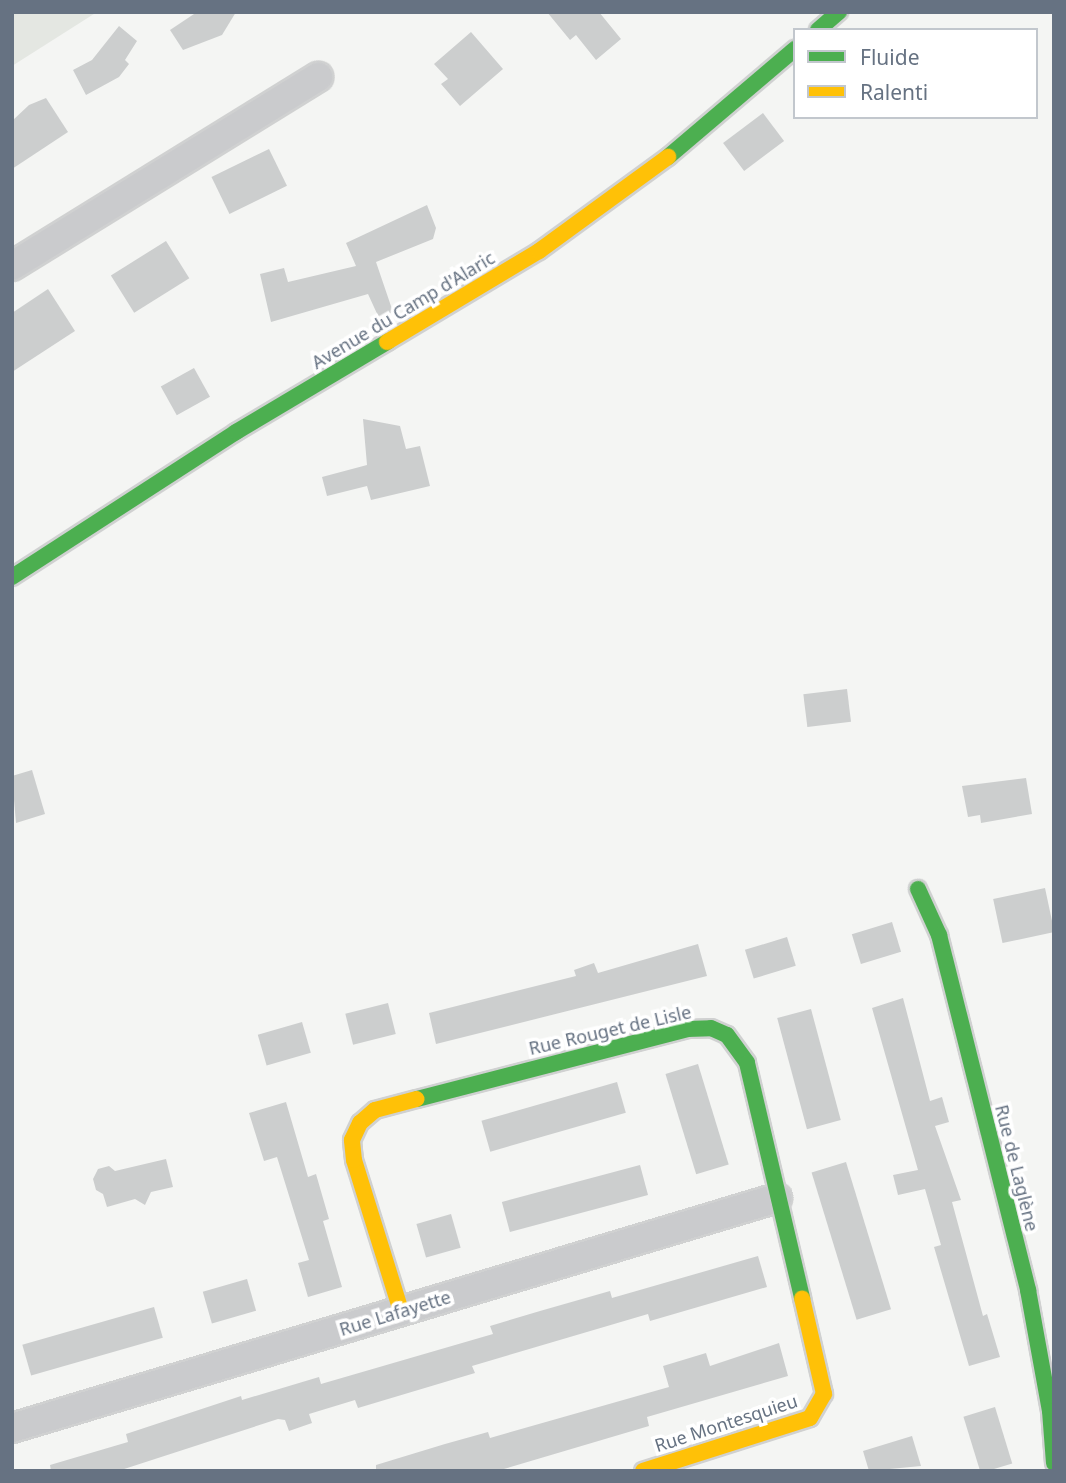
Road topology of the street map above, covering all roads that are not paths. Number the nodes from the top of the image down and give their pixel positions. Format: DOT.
graph roads {
  1 [pos="839,12"];
  2 [pos="820,28"];
  3 [pos="793,52"];
  4 [pos="318,77"];
  5 [pos="12,266"];
  6 [pos="12,577"];
  7 [pos="918,889"];
  8 [pos="777,1198"];
  9 [pos="401,1311"];
  10 [pos="818,1407"];
  11 [pos="1052,1411"];
  12 [pos="12,1428"];
  13 [pos="1054,1463"];
  14 [pos="643,1471"];
  1 -- 2 [label="street"];
  3 -- 6 [label="street, Avenue du Camp d'Alaric"];
  4 -- 5 [label="street"];
  7 -- 11 [label="street, Rue de Laglène"];
  8 -- 9 [label="street, Rue Lafayette"];
  8 -- 9 [label="street, Rue Rouget de Lisle"];
  8 -- 10 [label="street, Rue Rouget de Lisle"];
  9 -- 12 [label="street, Rue Lafayette"];
  10 -- 14 [label="street, Rue Montesquieu"];
  11 -- 13 [label="street, Rue de Laglène"];
}
